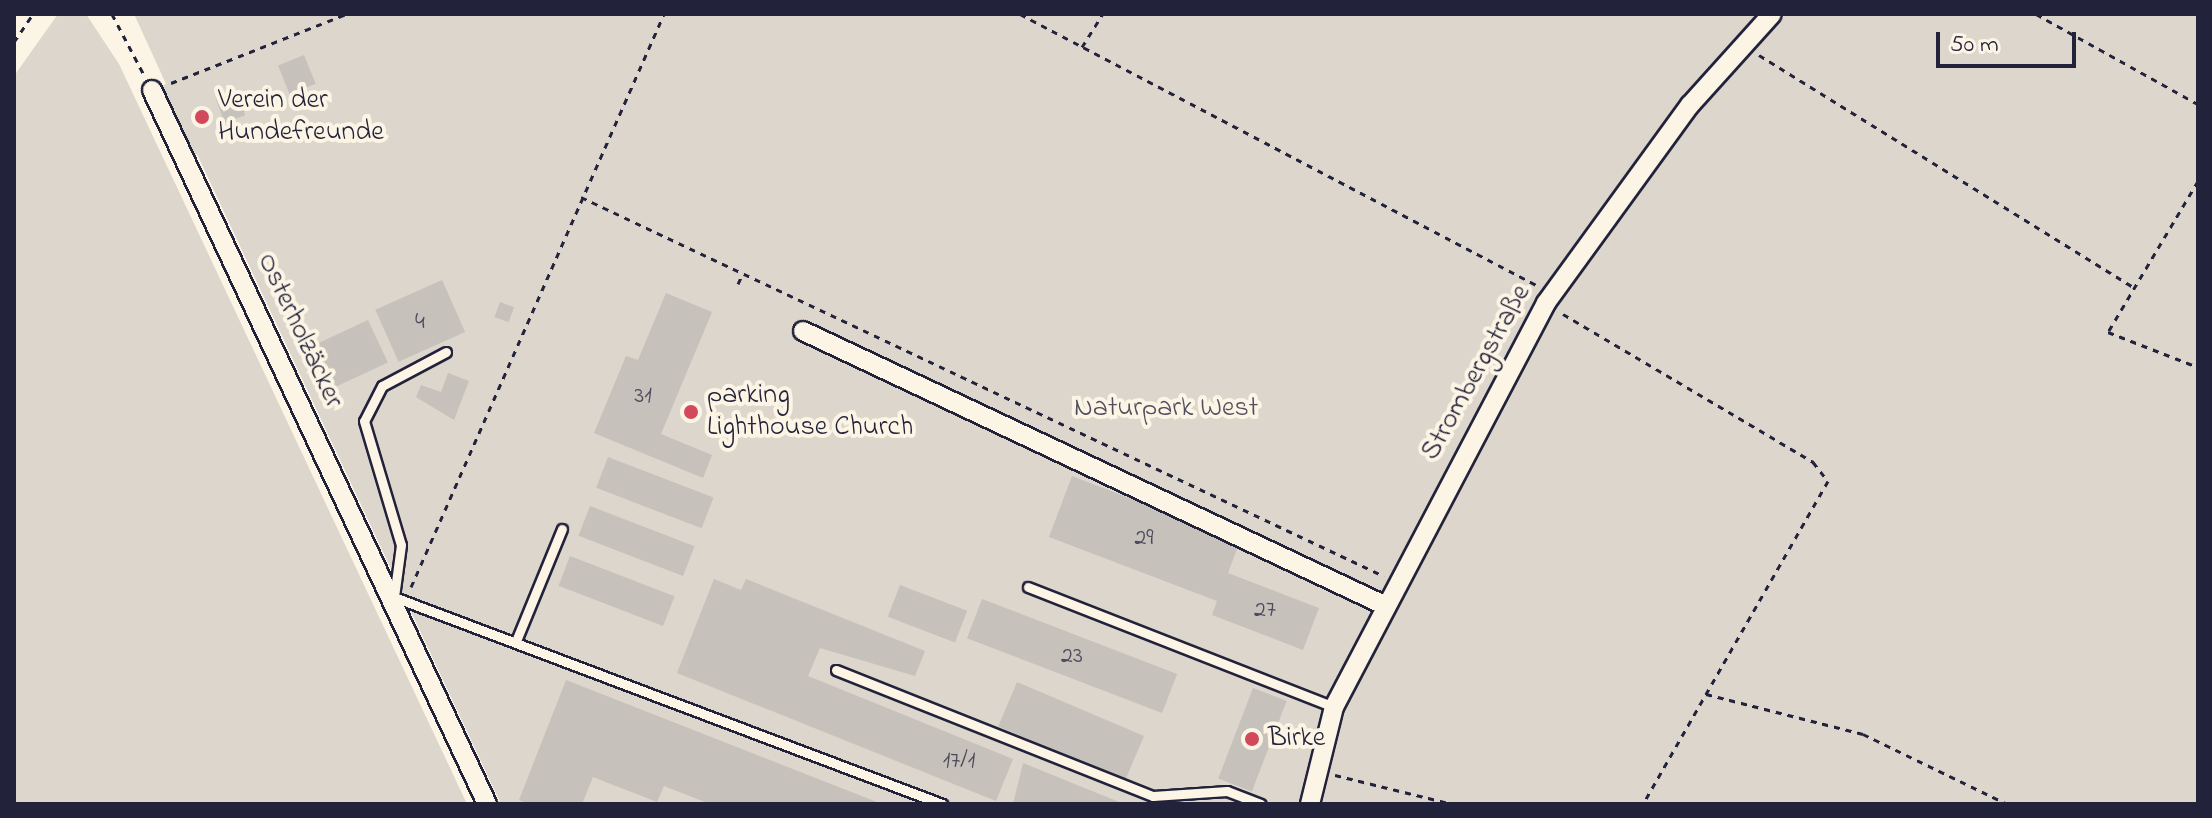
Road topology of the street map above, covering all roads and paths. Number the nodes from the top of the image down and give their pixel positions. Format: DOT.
graph roads {
  1 [pos="33,14"];
  2 [pos="112,14"];
  3 [pos="346,14"];
  4 [pos="664,14"];
  5 [pos="1020,14"];
  6 [pos="1103,14"];
  7 [pos="1772,14"];
  8 [pos="2036,14"];
  9 [pos="14,42"];
  10 [pos="1742,45"];
  11 [pos="1082,47"];
  12 [pos="152,90"];
  13 [pos="2198,104"];
  14 [pos="2198,181"];
  15 [pos="581,197"];
  16 [pos="743,273"];
  17 [pos="738,284"];
  18 [pos="2133,287"];
  19 [pos="1549,298"];
  20 [pos="803,331"];
  21 [pos="446,352"];
  22 [pos="2198,367"];
  23 [pos="562,529"];
  24 [pos="1396,582"];
  25 [pos="1028,587"];
  26 [pos="400,597"];
  27 [pos="1384,605"];
  28 [pos="516,641"];
  29 [pos="836,670"];
  30 [pos="1706,694"];
  31 [pos="1334,707"];
  32 [pos="1319,771"];
  33 [pos="487,804"];
  34 [pos="942,804"];
  35 [pos="1261,804"];
  36 [pos="1310,804"];
  37 [pos="1452,804"];
  38 [pos="1643,804"];
  39 [pos="2007,804"];
  1 -- 9 [label="path"];
  2 -- 12 [label="path"];
  3 -- 12 [label="path"];
  4 -- 15 [label="path"];
  5 -- 11 [label="path"];
  6 -- 11 [label="path"];
  7 -- 10 [label="street, Strombergstraße"];
  8 -- 13 [label="path"];
  10 -- 18 [label="path"];
  10 -- 19 [label="street, Strombergstraße"];
  11 -- 19 [label="path"];
  12 -- 26 [label="street, Osterholzäcker"];
  14 -- 18 [label="path"];
  15 -- 16 [label="path"];
  15 -- 26 [label="path"];
  16 -- 17 [label="path"];
  16 -- 24 [label="path"];
  18 -- 22 [label="path"];
  19 -- 24 [label="street, Strombergstraße"];
  19 -- 30 [label="path"];
  20 -- 27 [label="street"];
  21 -- 26 [label="lane, Osterholzäcker"];
  23 -- 28 [label="lane"];
  24 -- 27 [label="street, Strombergstraße"];
  25 -- 31 [label="lane"];
  26 -- 28 [label="lane"];
  26 -- 33 [label="street, Osterholzäcker"];
  27 -- 31 [label="street, Strombergstraße"];
  28 -- 34 [label="lane"];
  29 -- 35 [label="lane"];
  30 -- 38 [label="path"];
  30 -- 39 [label="path"];
  31 -- 32 [label="street, Strombergstraße"];
  32 -- 36 [label="street, Strombergstraße"];
  32 -- 37 [label="path"];
}
